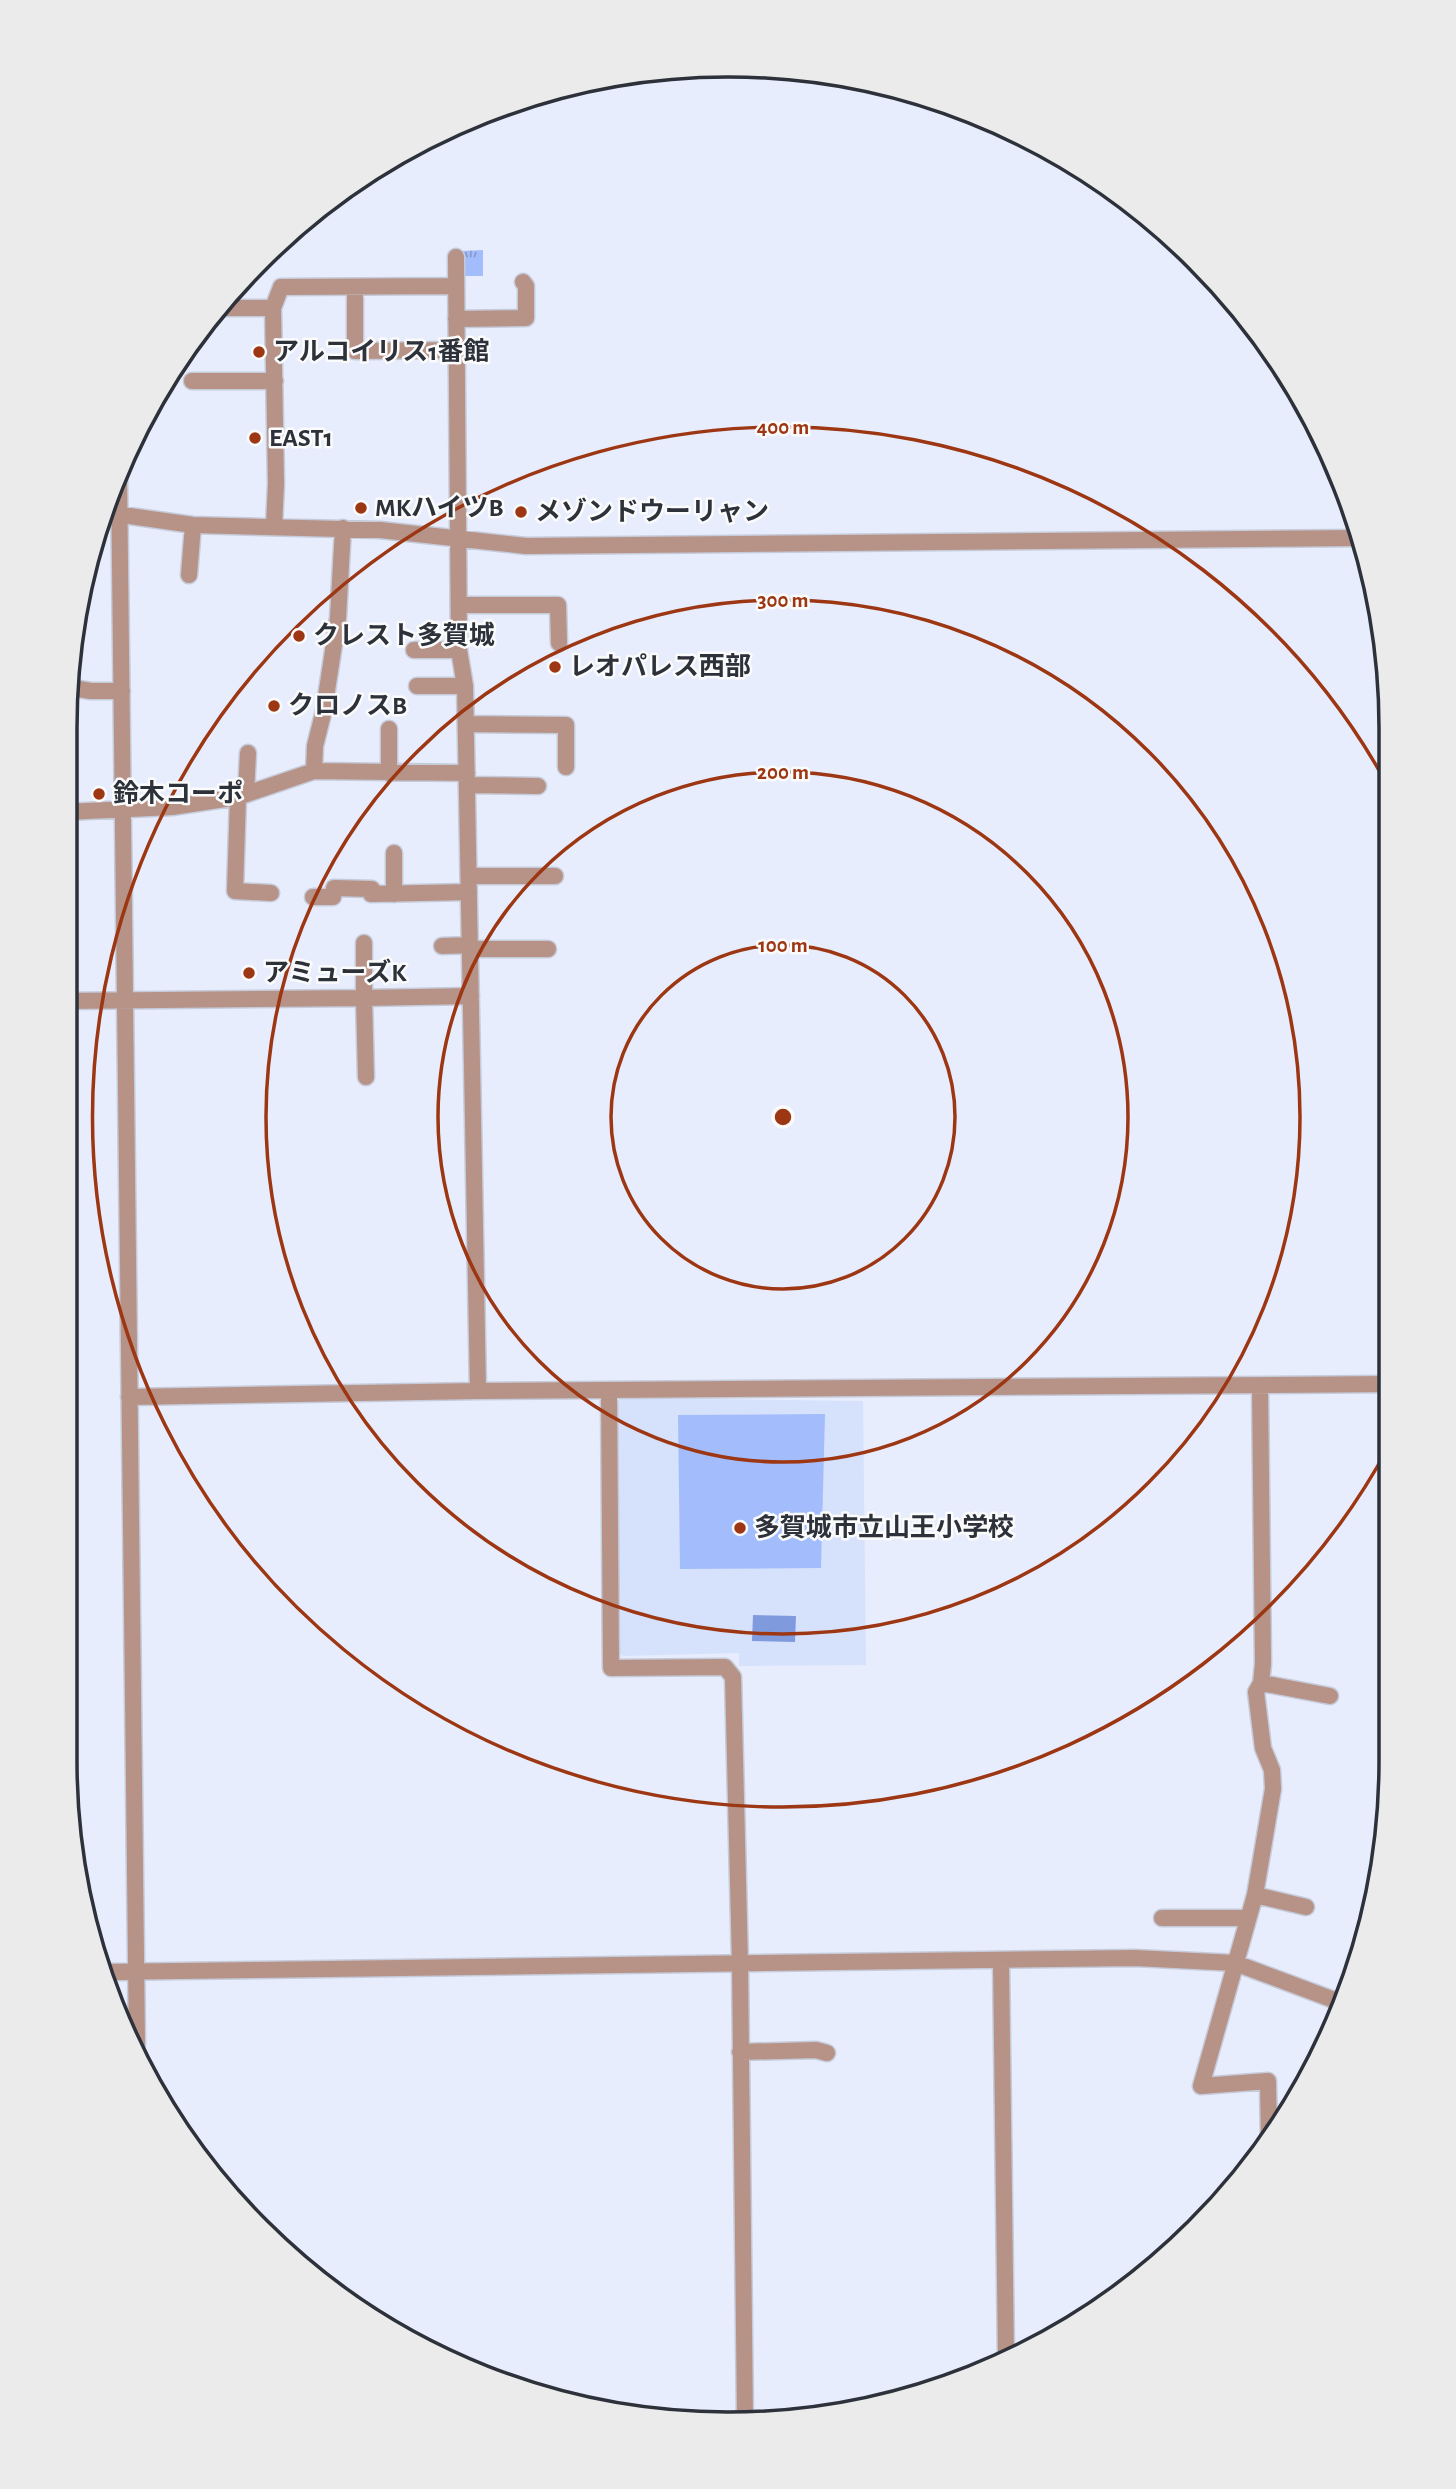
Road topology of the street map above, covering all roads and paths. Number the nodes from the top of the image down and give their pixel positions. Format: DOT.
graph roads {
  1 [pos="456,257"];
  2 [pos="523,282"];
  3 [pos="456,286"];
  4 [pos="355,287"];
  5 [pos="232,308"];
  6 [pos="273,308"];
  7 [pos="456,318"];
  8 [pos="456,350"];
  9 [pos="192,381"];
  10 [pos="275,381"];
  11 [pos="113,517"];
  12 [pos="193,525"];
  13 [pos="274,526"];
  14 [pos="343,528"];
  15 [pos="108,533"];
  16 [pos="457,538"];
  17 [pos="1350,538"];
  18 [pos="189,575"];
  19 [pos="459,605"];
  20 [pos="559,643"];
  21 [pos="414,650"];
  22 [pos="459,650"];
  23 [pos="416,686"];
  24 [pos="465,686"];
  25 [pos="78,689"];
  26 [pos="122,691"];
  27 [pos="466,724"];
  28 [pos="389,729"];
  29 [pos="248,753"];
  30 [pos="566,767"];
  31 [pos="314,771"];
  32 [pos="389,773"];
  33 [pos="467,779"];
  34 [pos="538,786"];
  35 [pos="242,795"];
  36 [pos="123,809"];
  37 [pos="77,811"];
  38 [pos="394,853"];
  39 [pos="555,876"];
  40 [pos="469,884"];
  41 [pos="271,893"];
  42 [pos="394,894"];
  43 [pos="313,897"];
  44 [pos="364,943"];
  45 [pos="442,946"];
  46 [pos="470,947"];
  47 [pos="548,948"];
  48 [pos="471,996"];
  49 [pos="364,998"];
  50 [pos="77,1001"];
  51 [pos="125,1001"];
  52 [pos="366,1077"];
  53 [pos="1379,1384"];
  54 [pos="1260,1386"];
  55 [pos="478,1391"];
  56 [pos="609,1391"];
  57 [pos="129,1397"];
  58 [pos="1261,1683"];
  59 [pos="1330,1696"];
  60 [pos="1255,1895"];
  61 [pos="1306,1907"];
  62 [pos="1248,1917"];
  63 [pos="1162,1918"];
  64 [pos="1001,1960"];
  65 [pos="740,1963"];
  66 [pos="1235,1963"];
  67 [pos="113,1972"];
  68 [pos="136,1972"];
  69 [pos="1333,2000"];
  70 [pos="137,2033"];
  71 [pos="740,2052"];
  72 [pos="827,2053"];
  73 [pos="1269,2123"];
  74 [pos="1006,2349"];
  75 [pos="745,2412"];
  1 -- 3 [label="street"];
  2 -- 7 [label="street"];
  3 -- 4 [label="street"];
  3 -- 7 [label="street"];
  4 -- 6 [label="street"];
  4 -- 8 [label="street"];
  5 -- 6 [label="street"];
  6 -- 10 [label="street"];
  7 -- 8 [label="street"];
  8 -- 16 [label="street"];
  9 -- 10 [label="street"];
  10 -- 13 [label="street"];
  11 -- 12 [label="street"];
  12 -- 13 [label="street"];
  12 -- 18 [label="street"];
  13 -- 14 [label="street"];
  14 -- 16 [label="street"];
  14 -- 31 [label="street"];
  15 -- 26 [label="street"];
  16 -- 17 [label="street"];
  16 -- 19 [label="street"];
  19 -- 20 [label="street"];
  19 -- 22 [label="street"];
  21 -- 22 [label="street"];
  22 -- 24 [label="street"];
  23 -- 24 [label="street"];
  24 -- 27 [label="street"];
  25 -- 26 [label="street"];
  26 -- 36 [label="street"];
  27 -- 30 [label="street"];
  27 -- 33 [label="street"];
  28 -- 32 [label="street"];
  29 -- 35 [label="street"];
  31 -- 32 [label="street"];
  31 -- 35 [label="street"];
  32 -- 33 [label="street"];
  33 -- 34 [label="street"];
  33 -- 40 [label="street"];
  35 -- 36 [label="street"];
  35 -- 41 [label="street"];
  36 -- 37 [label="street"];
  36 -- 51 [label="street"];
  38 -- 42 [label="street"];
  39 -- 40 [label="street"];
  40 -- 42 [label="street"];
  40 -- 46 [label="street"];
  42 -- 43 [label="street"];
  44 -- 49 [label="street"];
  45 -- 46 [label="street"];
  46 -- 47 [label="street"];
  46 -- 48 [label="street"];
  48 -- 49 [label="street"];
  48 -- 55 [label="street"];
  49 -- 51 [label="street"];
  49 -- 52 [label="street"];
  50 -- 51 [label="street"];
  51 -- 57 [label="street"];
  53 -- 54 [label="street"];
  54 -- 56 [label="street"];
  54 -- 58 [label="street"];
  55 -- 56 [label="street"];
  55 -- 57 [label="street"];
  56 -- 65 [label="street"];
  57 -- 68 [label="street"];
  58 -- 59 [label="street"];
  58 -- 60 [label="street"];
  60 -- 61 [label="street"];
  60 -- 62 [label="street"];
  62 -- 63 [label="street"];
  62 -- 66 [label="street"];
  64 -- 65 [label="street"];
  64 -- 66 [label="street"];
  64 -- 74 [label="street"];
  65 -- 68 [label="street"];
  65 -- 71 [label="street"];
  66 -- 69 [label="street"];
  66 -- 73 [label="street"];
  67 -- 68 [label="street"];
  68 -- 70 [label="street"];
  71 -- 72 [label="street"];
  71 -- 75 [label="street"];
}
